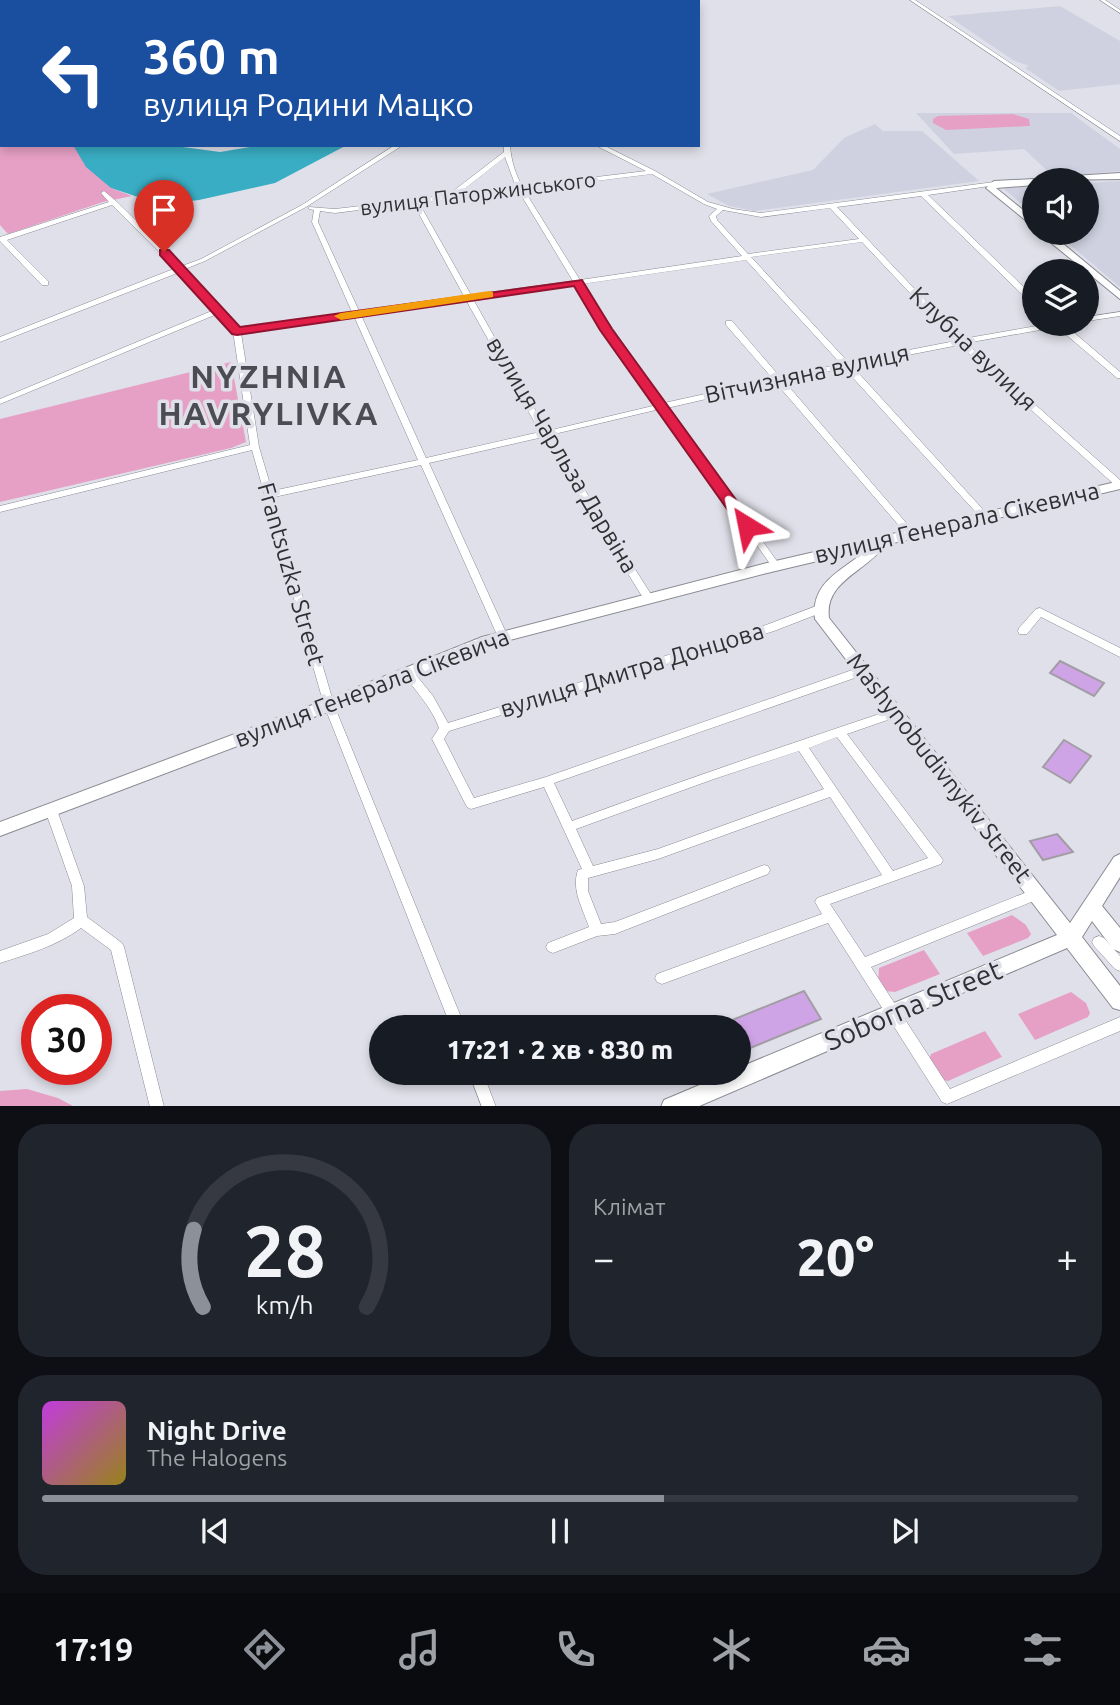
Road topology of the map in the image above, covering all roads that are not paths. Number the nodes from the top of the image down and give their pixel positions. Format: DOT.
graph roads {
  1 [pos="912,0"];
  2 [pos="1102,0"];
  3 [pos="1120,12"];
  4 [pos="1120,139"];
  5 [pos="397,147"];
  6 [pos="602,147"];
  7 [pos="506,149"];
  8 [pos="653,172"];
  9 [pos="1120,176"];
  10 [pos="1099,177"];
  11 [pos="1022,183"];
  12 [pos="994,184"];
  13 [pos="521,189"];
  14 [pos="104,192"];
  15 [pos="923,194"];
  16 [pos="451,196"];
  17 [pos="414,200"];
  18 [pos="114,202"];
  19 [pos="304,206"];
  20 [pos="832,206"];
  21 [pos="317,209"];
  22 [pos="721,209"];
  23 [pos="1022,214"];
  24 [pos="1,239"];
  25 [pos="864,240"];
  26 [pos="1059,245"];
  27 [pos="746,257"];
  28 [pos="181,269"];
  29 [pos="577,282"];
  30 [pos="45,283"];
  31 [pos="1022,289"];
  32 [pos="1120,296"];
  33 [pos="469,298"];
  34 [pos="217,310"];
  35 [pos="356,314"];
  36 [pos="1120,314"];
  37 [pos="1099,317"];
  38 [pos="729,323"];
  39 [pos="1022,330"];
  40 [pos="237,331"];
  41 [pos="1073,336"];
  42 [pos="0,340"];
  43 [pos="959,341"];
  44 [pos="845,366"];
  45 [pos="1120,376"];
  46 [pos="780,379"];
  47 [pos="0,402"];
  48 [pos="661,405"];
  49 [pos="545,434"];
  50 [pos="255,447"];
  51 [pos="423,460"];
  52 [pos="1120,485"];
  53 [pos="269,495"];
  54 [pos="0,509"];
  55 [pos="985,517"];
  56 [pos="911,534"];
  57 [pos="880,542"];
  58 [pos="776,566"];
  59 [pos="649,599"];
  60 [pos="819,610"];
  61 [pos="1023,631"];
  62 [pos="503,637"];
  63 [pos="1120,653"];
  64 [pos="862,671"];
  65 [pos="408,673"];
  66 [pos="329,705"];
  67 [pos="895,713"];
  68 [pos="445,728"];
  69 [pos="839,732"];
  70 [pos="802,746"];
  71 [pos="547,781"];
  72 [pos="832,791"];
  73 [pos="51,810"];
  74 [pos="568,827"];
  75 [pos="0,829"];
  76 [pos="1120,862"];
  77 [pos="764,870"];
  78 [pos="590,873"];
  79 [pos="890,877"];
  80 [pos="1037,894"];
  81 [pos="1092,907"];
  82 [pos="828,912"];
  83 [pos="81,920"];
  84 [pos="597,930"];
  85 [pos="1072,938"];
  86 [pos="1120,943"];
  87 [pos="553,947"];
  88 [pos="0,957"];
  89 [pos="862,964"];
  90 [pos="662,978"];
  91 [pos="1120,1001"];
  92 [pos="893,1013"];
  93 [pos="453,1015"];
  94 [pos="1120,1024"];
  95 [pos="481,1085"];
  96 [pos="950,1102"];
  97 [pos="158,1106"];
  98 [pos="489,1106"];
  99 [pos="673,1106"];
  1 -- 4 [label="street"];
  2 -- 3 [label="street"];
  5 -- 19 [label="street"];
  6 -- 8 [label="street"];
  7 -- 13 [label="street"];
  7 -- 16 [label="street"];
  8 -- 13 [label="street, вулиця Паторжинського"];
  8 -- 22 [label="street"];
  9 -- 10 [label="street"];
  11 -- 12 [label="street"];
  12 -- 15 [label="street"];
  12 -- 23 [label="street"];
  13 -- 16 [label="street, вулиця Паторжинського"];
  13 -- 29 [label="street"];
  14 -- 18 [label="street"];
  15 -- 20 [label="street"];
  15 -- 31 [label="street"];
  16 -- 17 [label="street, вулиця Паторжинського"];
  17 -- 21 [label="street, вулиця Паторжинського"];
  17 -- 33 [label="street, вулиця Чарльза Дарвіна"];
  18 -- 24 [label="street"];
  18 -- 28 [label="street"];
  19 -- 21 [label="street, вулиця Паторжинського"];
  19 -- 28 [label="street"];
  20 -- 22 [label="street"];
  20 -- 25 [label="street, Клубна вулиця"];
  21 -- 35 [label="street"];
  22 -- 27 [label="street"];
  24 -- 30 [label="street"];
  25 -- 27 [label="street"];
  25 -- 43 [label="street, Клубна вулиця"];
  26 -- 32 [label="street"];
  27 -- 29 [label="street"];
  27 -- 44 [label="street"];
  28 -- 34 [label="street"];
  28 -- 42 [label="street"];
  29 -- 33 [label="street"];
  29 -- 48 [label="street"];
  33 -- 35 [label="street"];
  33 -- 49 [label="street, вулиця Чарльза Дарвіна"];
  34 -- 40 [label="street"];
  34 -- 47 [label="street"];
  35 -- 40 [label="street"];
  35 -- 51 [label="street"];
  36 -- 37 [label="street"];
  38 -- 46 [label="street"];
  39 -- 43 [label="street, Вітчизняна вулиця"];
  40 -- 50 [label="street, Frantsuzka Street"];
  41 -- 45 [label="street"];
  43 -- 44 [label="street, Вітчизняна вулиця"];
  43 -- 52 [label="street, Клубна вулиця"];
  44 -- 46 [label="street, Вітчизняна вулиця"];
  44 -- 55 [label="street"];
  46 -- 48 [label="street, Вітчизняна вулиця"];
  46 -- 56 [label="street"];
  48 -- 49 [label="street, Вітчизняна вулиця"];
  48 -- 58 [label="street"];
  49 -- 51 [label="street, Вітчизняна вулиця"];
  49 -- 59 [label="street, вулиця Чарльза Дарвіна"];
  50 -- 53 [label="street, Frantsuzka Street"];
  50 -- 54 [label="street"];
  51 -- 53 [label="street, Вітчизняна вулиця"];
  51 -- 62 [label="street"];
  52 -- 55 [label="street, вулиця Генерала Сікевича"];
  53 -- 66 [label="street, Frantsuzka Street"];
  55 -- 56 [label="street, вулиця Генерала Сікевича"];
  56 -- 57 [label="street, вулиця Генерала Сікевича"];
  57 -- 58 [label="street, вулиця Генерала Сікевича"];
  57 -- 60 [label="street"];
  58 -- 59 [label="street, вулиця Генерала Сікевича"];
  59 -- 62 [label="street, вулиця Генерала Сікевича"];
  60 -- 64 [label="street, Mashynobudivnykiv Street"];
  60 -- 68 [label="street, вулиця Дмитра Донцова"];
  61 -- 63 [label="street"];
  62 -- 65 [label="street, вулиця Генерала Сікевича"];
  64 -- 67 [label="street, Mashynobudivnykiv Street"];
  64 -- 71 [label="street"];
  65 -- 66 [label="street, вулиця Генерала Сікевича"];
  65 -- 68 [label="street"];
  66 -- 73 [label="street, вулиця Генерала Сікевича"];
  66 -- 93 [label="street, Frantsuzka Street"];
  67 -- 69 [label="street"];
  67 -- 80 [label="street, Mashynobudivnykiv Street"];
  68 -- 71 [label="street"];
  69 -- 70 [label="street"];
  69 -- 79 [label="street"];
  70 -- 72 [label="street"];
  70 -- 74 [label="street"];
  71 -- 74 [label="street"];
  72 -- 78 [label="street"];
  72 -- 79 [label="street"];
  73 -- 75 [label="street, вулиця Генерала Сікевича"];
  73 -- 83 [label="street"];
  74 -- 78 [label="street"];
  76 -- 81 [label="street"];
  77 -- 84 [label="street"];
  78 -- 84 [label="street"];
  79 -- 82 [label="street"];
  80 -- 85 [label="street, Mashynobudivnykiv Street"];
  80 -- 89 [label="street"];
  81 -- 85 [label="street"];
  81 -- 86 [label="street"];
  82 -- 89 [label="street"];
  82 -- 90 [label="street"];
  83 -- 88 [label="street"];
  83 -- 97 [label="street"];
  84 -- 87 [label="street"];
  85 -- 91 [label="street, Mashynobudivnykiv Street"];
  85 -- 92 [label="street, Soborna Street"];
  89 -- 92 [label="street"];
  92 -- 96 [label="street"];
  92 -- 99 [label="street, Soborna Street"];
  94 -- 96 [label="street"];
  95 -- 98 [label="street"];
}
